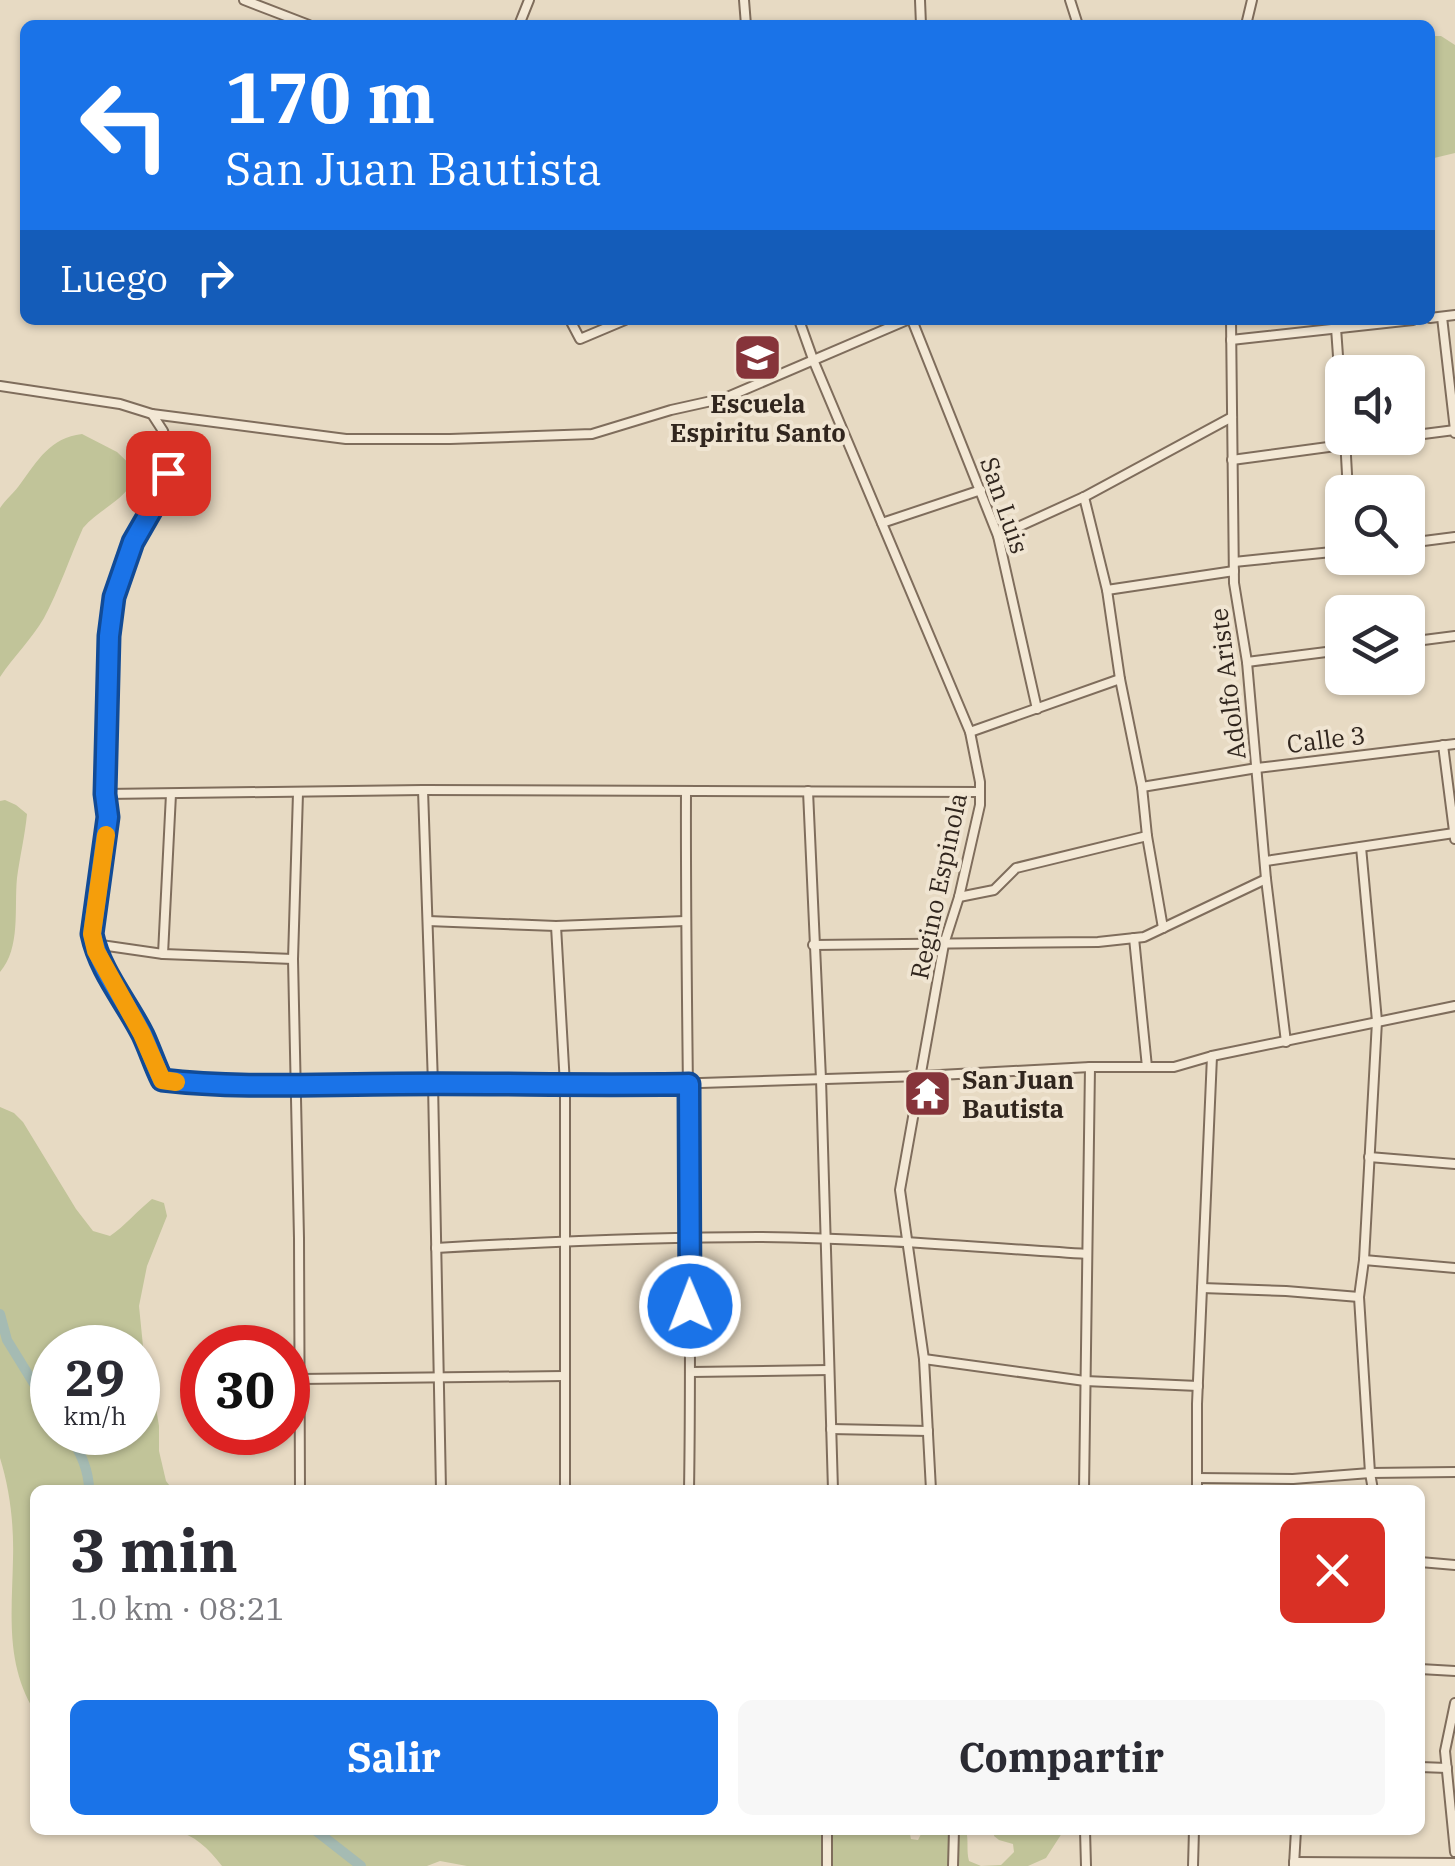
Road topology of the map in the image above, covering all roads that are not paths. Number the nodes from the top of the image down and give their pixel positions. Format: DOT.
graph roads {
  1 [pos="244,0"];
  2 [pos="296,20"];
  3 [pos="1455,315"];
  4 [pos="1442,317"];
  5 [pos="1435,318"];
  6 [pos="573,325"];
  7 [pos="613,325"];
  8 [pos="800,325"];
  9 [pos="899,325"];
  10 [pos="912,325"];
  11 [pos="1230,325"];
  12 [pos="1365,325"];
  13 [pos="1336,328"];
  14 [pos="1231,340"];
  15 [pos="1338,355"];
  16 [pos="814,362"];
  17 [pos="0,386"];
  18 [pos="152,414"];
  19 [pos="1232,417"];
  20 [pos="1455,432"];
  21 [pos="1425,435"];
  22 [pos="1325,444"];
  23 [pos="1232,460"];
  24 [pos="981,490"];
  25 [pos="1084,497"];
  26 [pos="882,523"];
  27 [pos="998,536"];
  28 [pos="1455,537"];
  29 [pos="1425,541"];
  30 [pos="1325,553"];
  31 [pos="1234,566"];
  32 [pos="1107,590"];
  33 [pos="1455,636"];
  34 [pos="1425,640"];
  35 [pos="1325,652"];
  36 [pos="1247,662"];
  37 [pos="1120,679"];
  38 [pos="1038,709"];
  39 [pos="970,732"];
  40 [pos="1455,744"];
  41 [pos="1442,746"];
  42 [pos="1257,768"];
  43 [pos="1142,787"];
  44 [pos="423,790"];
  45 [pos="686,791"];
  46 [pos="808,791"];
  47 [pos="980,792"];
  48 [pos="298,793"];
  49 [pos="105,794"];
  50 [pos="170,794"];
  51 [pos="1147,836"];
  52 [pos="1455,836"];
  53 [pos="1361,847"];
  54 [pos="1266,861"];
  55 [pos="1266,879"];
  56 [pos="959,897"];
  57 [pos="428,921"];
  58 [pos="685,922"];
  59 [pos="556,926"];
  60 [pos="1163,928"];
  61 [pos="1134,938"];
  62 [pos="94,944"];
  63 [pos="944,944"];
  64 [pos="813,945"];
  65 [pos="163,954"];
  66 [pos="293,959"];
  67 [pos="1455,1006"];
  68 [pos="1377,1021"];
  69 [pos="1286,1042"];
  70 [pos="1212,1056"];
  71 [pos="1090,1066"];
  72 [pos="1147,1067"];
  73 [pos="921,1076"];
  74 [pos="820,1079"];
  75 [pos="294,1084"];
  76 [pos="433,1084"];
  77 [pos="689,1084"];
  78 [pos="564,1086"];
  79 [pos="1369,1157"];
  80 [pos="1455,1164"];
  81 [pos="689,1239"];
  82 [pos="824,1239"];
  83 [pos="564,1241"];
  84 [pos="906,1242"];
  85 [pos="436,1248"];
  86 [pos="1087,1254"];
  87 [pos="1364,1260"];
  88 [pos="1455,1268"];
  89 [pos="1202,1288"];
  90 [pos="1359,1297"];
  91 [pos="300,1325"];
  92 [pos="924,1360"];
  93 [pos="829,1370"];
  94 [pos="691,1372"];
  95 [pos="564,1376"];
  96 [pos="438,1377"];
  97 [pos="310,1378"];
  98 [pos="1085,1381"];
  99 [pos="1198,1386"];
  100 [pos="831,1429"];
  101 [pos="928,1431"];
  102 [pos="300,1455"];
  103 [pos="1370,1472"];
  104 [pos="1455,1472"];
  105 [pos="1197,1478"];
  106 [pos="300,1485"];
  107 [pos="441,1485"];
  108 [pos="565,1485"];
  109 [pos="689,1485"];
  110 [pos="833,1485"];
  111 [pos="931,1485"];
  112 [pos="1084,1485"];
  113 [pos="1196,1485"];
  114 [pos="1373,1485"];
  115 [pos="1425,1562"];
  116 [pos="1455,1564"];
  117 [pos="1425,1669"];
  118 [pos="1455,1670"];
  119 [pos="1455,1704"];
  120 [pos="1425,1767"];
  121 [pos="1447,1768"];
  122 [pos="1452,1784"];
  123 [pos="827,1835"];
  124 [pos="954,1835"];
  125 [pos="1085,1835"];
  126 [pos="1194,1835"];
  127 [pos="1296,1835"];
  128 [pos="1455,1852"];
  129 [pos="1455,1863"];
  130 [pos="1294,1864"];
  131 [pos="827,1866"];
  132 [pos="953,1866"];
  133 [pos="1086,1866"];
  134 [pos="1193,1866"];
  1 -- 2 [label="street"];
  3 -- 4 [label="street"];
  4 -- 5 [label="street"];
  4 -- 20 [label="street"];
  6 -- 7 [label="street"];
  8 -- 16 [label="street, Regino Espinola"];
  9 -- 16 [label="street"];
  10 -- 24 [label="street, San Luis"];
  11 -- 14 [label="street, Adolfo Ariste"];
  12 -- 13 [label="street"];
  13 -- 14 [label="street"];
  13 -- 15 [label="street"];
  14 -- 19 [label="street, Adolfo Ariste"];
  16 -- 18 [label="street"];
  16 -- 26 [label="street, Regino Espinola"];
  17 -- 18 [label="street"];
  18 -- 49 [label="street"];
  19 -- 23 [label="street, Adolfo Ariste"];
  19 -- 25 [label="street"];
  20 -- 21 [label="street"];
  22 -- 23 [label="street"];
  23 -- 31 [label="street, Adolfo Ariste"];
  24 -- 26 [label="street"];
  24 -- 27 [label="street, San Luis"];
  25 -- 27 [label="street"];
  25 -- 32 [label="street"];
  26 -- 39 [label="street, Regino Espinola"];
  27 -- 38 [label="street, San Luis"];
  28 -- 29 [label="street"];
  30 -- 31 [label="street"];
  31 -- 32 [label="street"];
  31 -- 36 [label="street, Adolfo Ariste"];
  32 -- 37 [label="street"];
  33 -- 34 [label="street"];
  35 -- 36 [label="street"];
  36 -- 42 [label="street, Adolfo Ariste"];
  37 -- 38 [label="street"];
  37 -- 43 [label="street"];
  38 -- 39 [label="street"];
  39 -- 47 [label="street, Regino Espinola"];
  40 -- 41 [label="street, Calle 3"];
  41 -- 42 [label="street, Calle 3"];
  41 -- 52 [label="street"];
  42 -- 43 [label="street, Calle 3"];
  42 -- 54 [label="street, Adolfo Ariste"];
  43 -- 51 [label="street"];
  44 -- 45 [label="street"];
  44 -- 48 [label="street"];
  44 -- 57 [label="street"];
  45 -- 46 [label="street"];
  45 -- 58 [label="street"];
  46 -- 47 [label="street"];
  46 -- 64 [label="street"];
  47 -- 56 [label="street, Regino Espinola"];
  48 -- 50 [label="street"];
  48 -- 66 [label="street"];
  49 -- 50 [label="street"];
  49 -- 62 [label="street"];
  50 -- 65 [label="street"];
  51 -- 56 [label="street"];
  51 -- 60 [label="street"];
  52 -- 53 [label="street"];
  53 -- 54 [label="street"];
  53 -- 68 [label="street"];
  54 -- 55 [label="street, Adolfo Ariste"];
  55 -- 60 [label="street"];
  55 -- 69 [label="street, Adolfo Ariste"];
  56 -- 63 [label="street, Regino Espinola"];
  57 -- 59 [label="street"];
  57 -- 76 [label="street"];
  58 -- 59 [label="street"];
  58 -- 77 [label="street"];
  59 -- 78 [label="street"];
  60 -- 61 [label="street"];
  61 -- 63 [label="street"];
  61 -- 72 [label="street"];
  62 -- 65 [label="street"];
  62 -- 75 [label="street"];
  63 -- 64 [label="street"];
  63 -- 73 [label="street, Regino Espinola"];
  64 -- 74 [label="street"];
  65 -- 66 [label="street"];
  66 -- 75 [label="street"];
  67 -- 68 [label="street"];
  68 -- 69 [label="street"];
  68 -- 79 [label="street"];
  69 -- 70 [label="street"];
  70 -- 72 [label="street"];
  70 -- 89 [label="street"];
  71 -- 72 [label="street"];
  71 -- 73 [label="street"];
  71 -- 86 [label="street"];
  73 -- 74 [label="street"];
  73 -- 84 [label="street, Regino Espinola"];
  74 -- 77 [label="street"];
  74 -- 82 [label="street"];
  75 -- 76 [label="street"];
  75 -- 91 [label="street"];
  76 -- 78 [label="street"];
  76 -- 85 [label="street"];
  77 -- 78 [label="street"];
  77 -- 81 [label="street"];
  78 -- 83 [label="street"];
  79 -- 80 [label="street"];
  79 -- 87 [label="street"];
  81 -- 82 [label="street"];
  81 -- 83 [label="street"];
  81 -- 94 [label="street"];
  82 -- 84 [label="street"];
  82 -- 93 [label="street"];
  83 -- 85 [label="street"];
  83 -- 95 [label="street"];
  84 -- 86 [label="street"];
  84 -- 92 [label="street, Regino Espinola"];
  85 -- 96 [label="street"];
  86 -- 98 [label="street"];
  87 -- 88 [label="street"];
  87 -- 90 [label="street"];
  89 -- 90 [label="street"];
  89 -- 99 [label="street"];
  90 -- 103 [label="street"];
  92 -- 98 [label="street"];
  92 -- 101 [label="street, Regino Espinola"];
  93 -- 94 [label="street"];
  93 -- 100 [label="street"];
  94 -- 109 [label="street"];
  95 -- 96 [label="street"];
  95 -- 108 [label="street"];
  96 -- 97 [label="street"];
  96 -- 107 [label="street"];
  98 -- 99 [label="street"];
  98 -- 112 [label="street"];
  99 -- 105 [label="street"];
  100 -- 101 [label="street"];
  100 -- 110 [label="street"];
  101 -- 111 [label="street, Regino Espinola"];
  102 -- 106 [label="street"];
  103 -- 104 [label="street"];
  103 -- 105 [label="street"];
  103 -- 114 [label="street"];
  105 -- 113 [label="street"];
  115 -- 116 [label="street"];
  117 -- 118 [label="street"];
  119 -- 121 [label="street"];
  120 -- 121 [label="street"];
  121 -- 122 [label="street"];
  122 -- 128 [label="street"];
  123 -- 131 [label="street"];
  124 -- 132 [label="street"];
  125 -- 133 [label="street"];
  126 -- 134 [label="street"];
  127 -- 130 [label="street"];
  129 -- 130 [label="street"];
}
